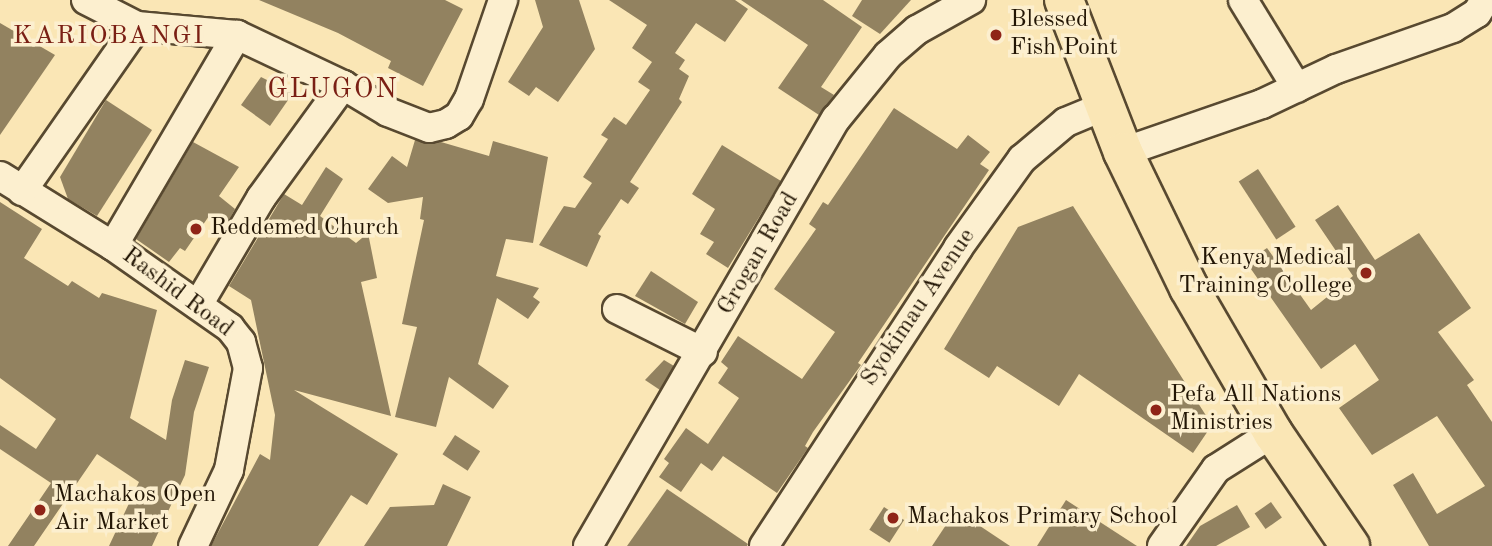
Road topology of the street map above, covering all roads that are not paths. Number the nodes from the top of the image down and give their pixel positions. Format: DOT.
graph roads {
  1 [pos="86,0"];
  2 [pos="502,0"];
  3 [pos="971,0"];
  4 [pos="1064,0"];
  5 [pos="1243,0"];
  6 [pos="1488,2"];
  7 [pos="137,26"];
  8 [pos="237,35"];
  9 [pos="343,85"];
  10 [pos="1297,88"];
  11 [pos="1107,104"];
  12 [pos="1123,152"];
  13 [pos="11,183"];
  14 [pos="113,246"];
  15 [pos="198,305"];
  16 [pos="617,309"];
  17 [pos="703,352"];
  18 [pos="1273,433"];
  19 [pos="193,546"];
  20 [pos="588,546"];
  21 [pos="764,546"];
  22 [pos="1162,546"];
  23 [pos="1350,546"];
  1 -- 7 [label="street"];
  2 -- 9 [label="street"];
  3 -- 17 [label="street, Grogan Road"];
  4 -- 11 [label="highway"];
  5 -- 10 [label="street"];
  6 -- 10 [label="street"];
  7 -- 8 [label="street"];
  7 -- 13 [label="street"];
  8 -- 9 [label="street"];
  8 -- 14 [label="street"];
  9 -- 15 [label="street"];
  10 -- 12 [label="street"];
  11 -- 12 [label="highway"];
  11 -- 21 [label="street, Syokimau Avenue"];
  12 -- 18 [label="highway"];
  13 -- 14 [label="street, Rashid Road"];
  14 -- 15 [label="street, Rashid Road"];
  15 -- 19 [label="street, Rashid Road"];
  16 -- 17 [label="street"];
  17 -- 20 [label="street, Grogan Road"];
  18 -- 22 [label="street"];
  18 -- 23 [label="highway"];
}
